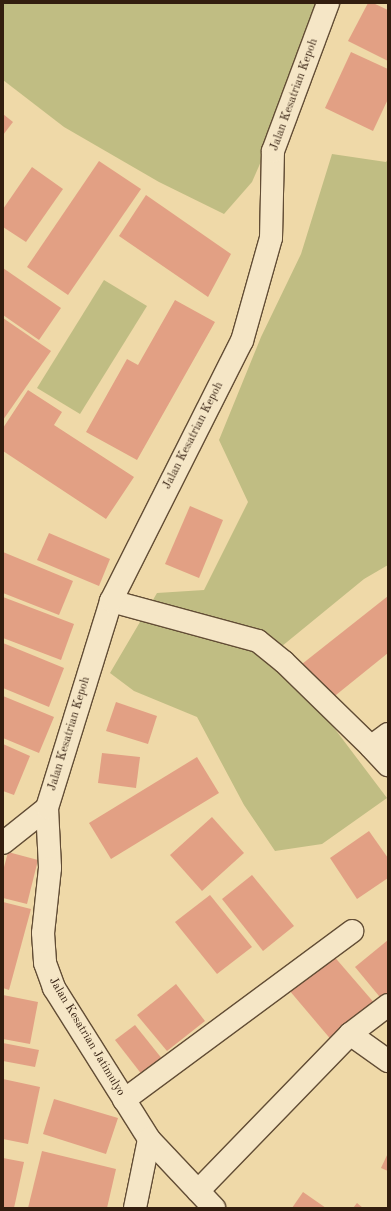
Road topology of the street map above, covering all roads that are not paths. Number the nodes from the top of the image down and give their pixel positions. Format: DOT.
graph roads {
  1 [pos="328,3"];
  2 [pos="111,601"];
  3 [pos="388,734"];
  4 [pos="371,748"];
  5 [pos="388,765"];
  6 [pos="47,808"];
  7 [pos="3,843"];
  8 [pos="352,931"];
  9 [pos="388,1005"];
  10 [pos="350,1034"];
  11 [pos="388,1061"];
  12 [pos="124,1100"];
  13 [pos="149,1139"];
  14 [pos="198,1191"];
  15 [pos="135,1208"];
  16 [pos="214,1208"];
  1 -- 2 [label="street, Jalan Kesatrian Kepoh"];
  2 -- 4 [label="street"];
  2 -- 6 [label="street, Jalan Kesatrian Kepoh"];
  3 -- 4 [label="street"];
  4 -- 5 [label="street"];
  6 -- 7 [label="street"];
  6 -- 12 [label="street, Jalan Kesatrian Jatimulyo"];
  8 -- 12 [label="street"];
  9 -- 10 [label="street"];
  10 -- 11 [label="street"];
  10 -- 14 [label="street"];
  12 -- 13 [label="street, Jalan Kesatrian Jatimulyo"];
  13 -- 14 [label="street, Jalan Kesatrian Jatimulyo"];
  13 -- 15 [label="street"];
  14 -- 16 [label="street, Jalan Kesatrian Jatimulyo"];
}
